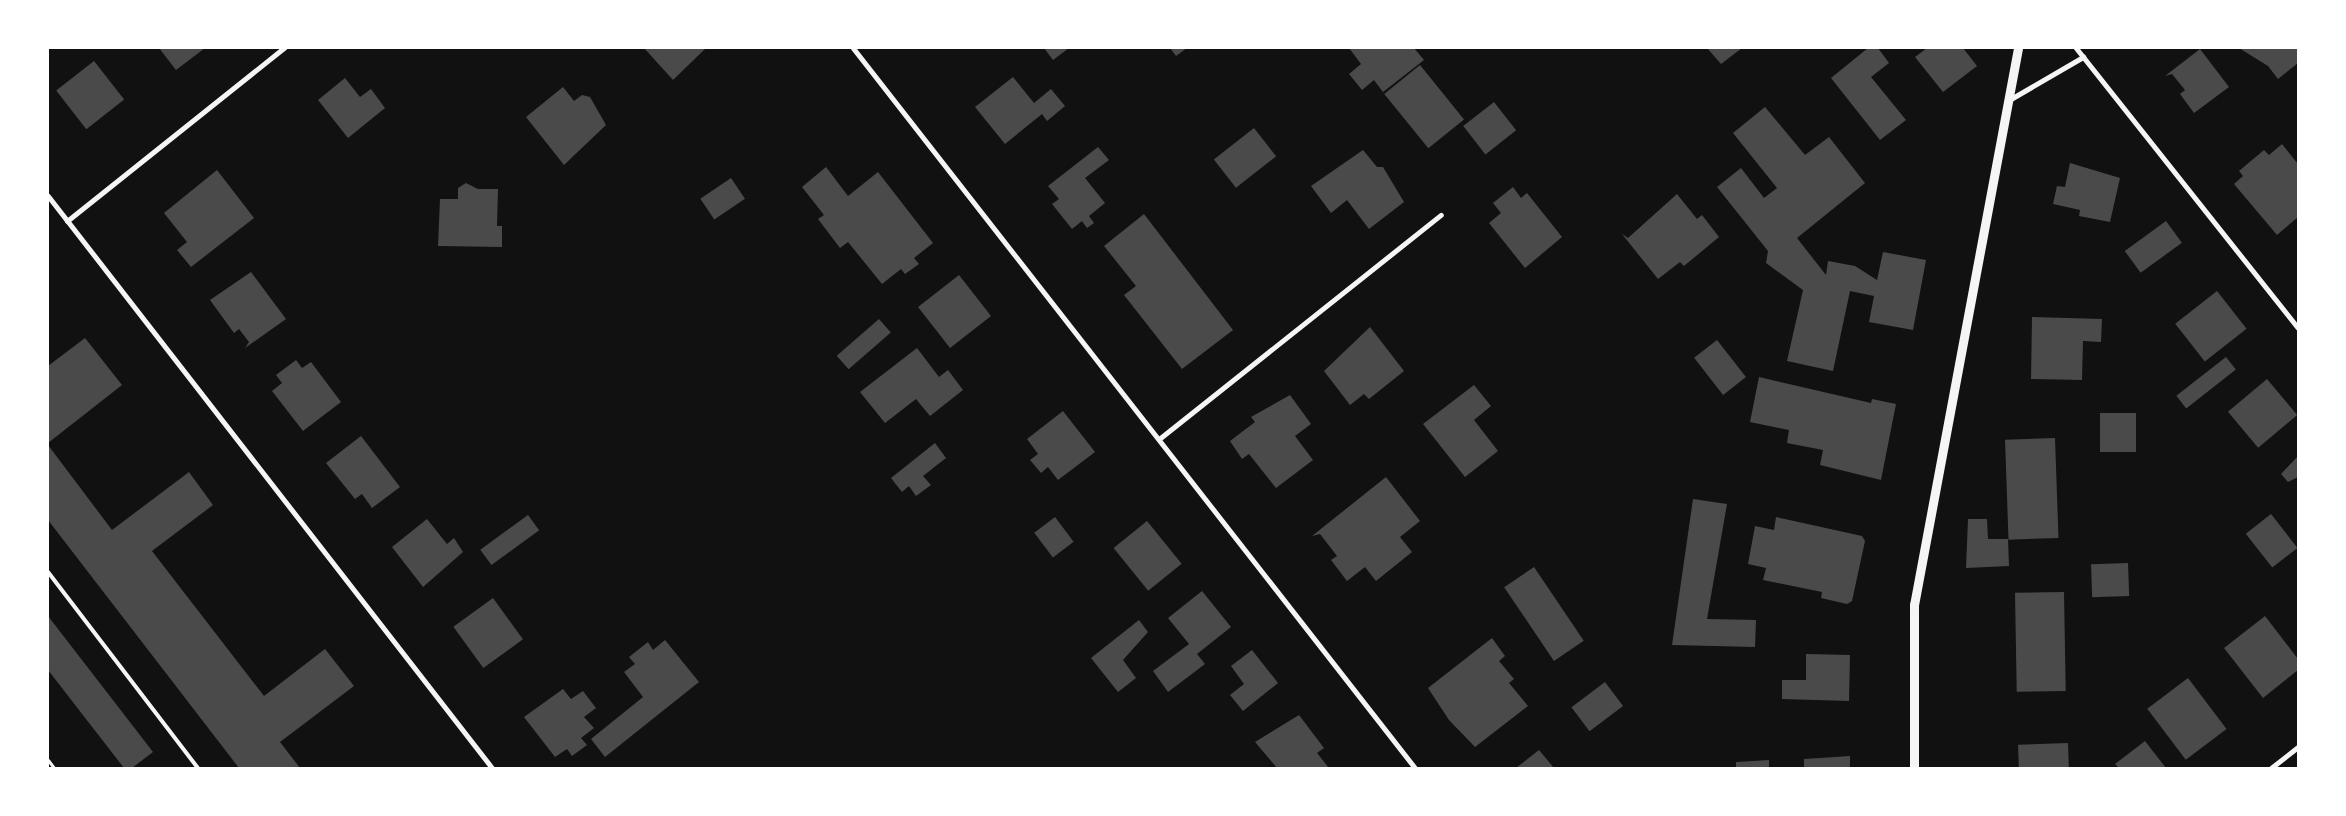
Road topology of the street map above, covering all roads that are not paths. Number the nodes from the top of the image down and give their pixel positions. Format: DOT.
graph roads {
  1 [pos="284,48"];
  2 [pos="854,48"];
  3 [pos="2018,48"];
  4 [pos="2076,48"];
  5 [pos="2083,57"];
  6 [pos="2008,101"];
  7 [pos="48,196"];
  8 [pos="1442,215"];
  9 [pos="67,221"];
  10 [pos="2298,328"];
  11 [pos="1159,439"];
  12 [pos="48,572"];
  13 [pos="2298,747"];
  14 [pos="198,768"];
  15 [pos="492,768"];
  16 [pos="1415,768"];
  17 [pos="1914,768"];
  18 [pos="2271,768"];
  1 -- 9 [label="street"];
  2 -- 11 [label="street"];
  3 -- 6 [label="street"];
  4 -- 5 [label="street"];
  5 -- 6 [label="street"];
  5 -- 10 [label="street"];
  6 -- 17 [label="street"];
  7 -- 9 [label="street"];
  8 -- 11 [label="street"];
  9 -- 15 [label="street"];
  11 -- 16 [label="street"];
  12 -- 14 [label="lane"];
  13 -- 18 [label="street"];
}
